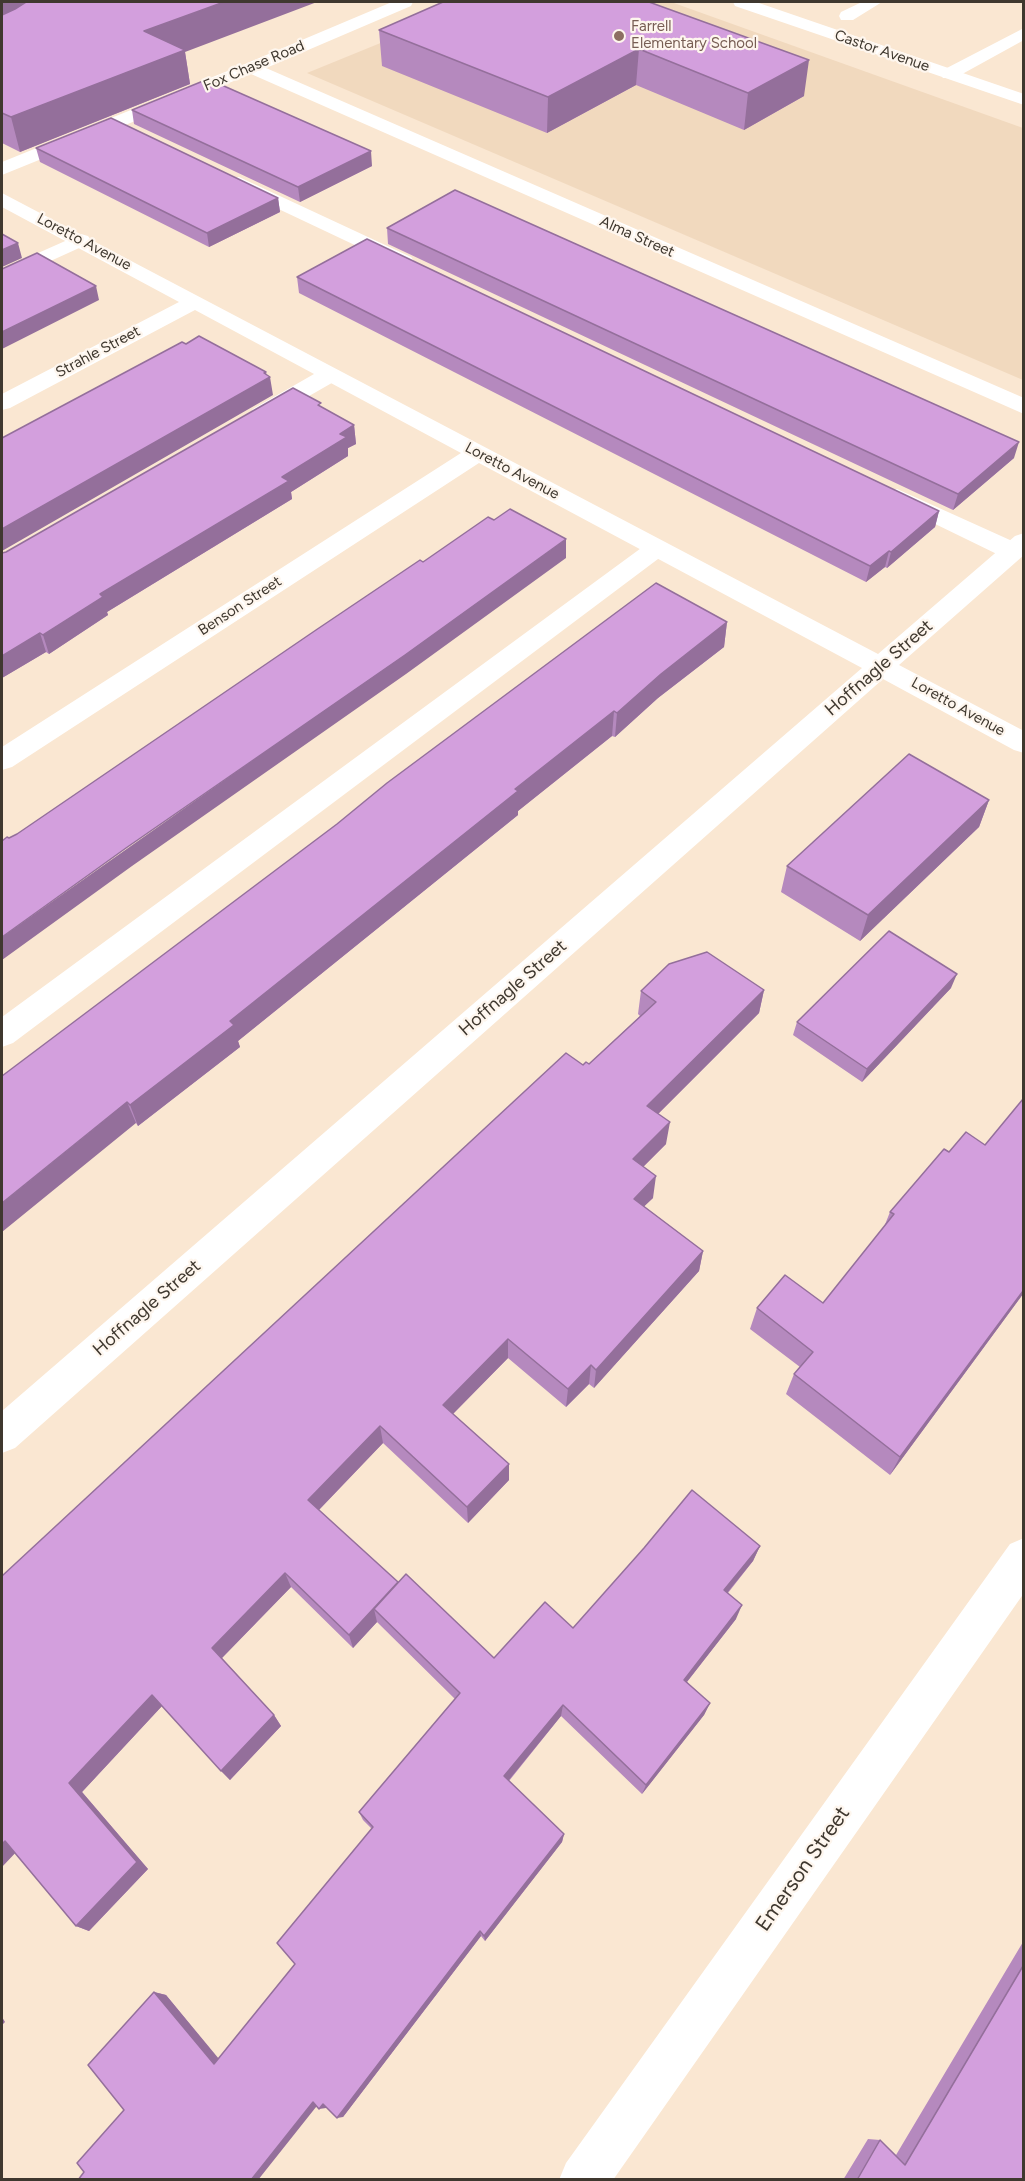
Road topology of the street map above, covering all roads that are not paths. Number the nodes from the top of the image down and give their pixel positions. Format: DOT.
graph roads {
  1 [pos="405,2"];
  2 [pos="741,2"];
  3 [pos="874,2"];
  4 [pos="868,23"];
  5 [pos="1023,33"];
  6 [pos="952,52"];
  7 [pos="973,59"];
  8 [pos="993,67"];
  9 [pos="250,68"];
  10 [pos="948,74"];
  11 [pos="1023,100"];
  12 [pos="115,123"];
  13 [pos="136,134"];
  14 [pos="2,169"];
  15 [pos="223,175"];
  16 [pos="2,199"];
  17 [pos="81,240"];
  18 [pos="417,268"];
  19 [pos="2,277"];
  20 [pos="194,302"];
  21 [pos="329,375"];
  22 [pos="2,402"];
  23 [pos="1023,406"];
  24 [pos="237,428"];
  25 [pos="478,453"];
  26 [pos="882,489"];
  27 [pos="1018,546"];
  28 [pos="657,548"];
  29 [pos="882,666"];
  30 [pos="1023,742"];
  31 [pos="2,760"];
  32 [pos="2,1034"];
  33 [pos="2,1435"];
  34 [pos="1023,1558"];
  35 [pos="583,2180"];
  1 -- 9 [label="street, Fox Chase Road"];
  2 -- 10 [label="street, Castor Avenue"];
  3 -- 4 [label="street, Castor Avenue"];
  5 -- 7 [label="street"];
  6 -- 7 [label="street, Castor Avenue"];
  7 -- 8 [label="street, Castor Avenue"];
  7 -- 10 [label="street"];
  9 -- 12 [label="street, Fox Chase Road"];
  9 -- 23 [label="street, Alma Street"];
  10 -- 11 [label="street, Castor Avenue"];
  12 -- 13 [label="street"];
  12 -- 14 [label="street, Fox Chase Road"];
  15 -- 18 [label="street"];
  16 -- 17 [label="street, Loretto Avenue"];
  17 -- 19 [label="street"];
  17 -- 20 [label="street, Loretto Avenue"];
  20 -- 21 [label="street, Loretto Avenue"];
  20 -- 22 [label="street, Strahle Street"];
  21 -- 24 [label="street"];
  21 -- 25 [label="street, Loretto Avenue"];
  25 -- 28 [label="street, Loretto Avenue"];
  25 -- 31 [label="street, Benson Street"];
  26 -- 27 [label="street"];
  27 -- 29 [label="street, Hoffnagle Street"];
  28 -- 29 [label="street, Loretto Avenue"];
  28 -- 32 [label="street"];
  29 -- 30 [label="street, Loretto Avenue"];
  29 -- 33 [label="street, Hoffnagle Street"];
  34 -- 35 [label="street, Emerson Street"];
}
